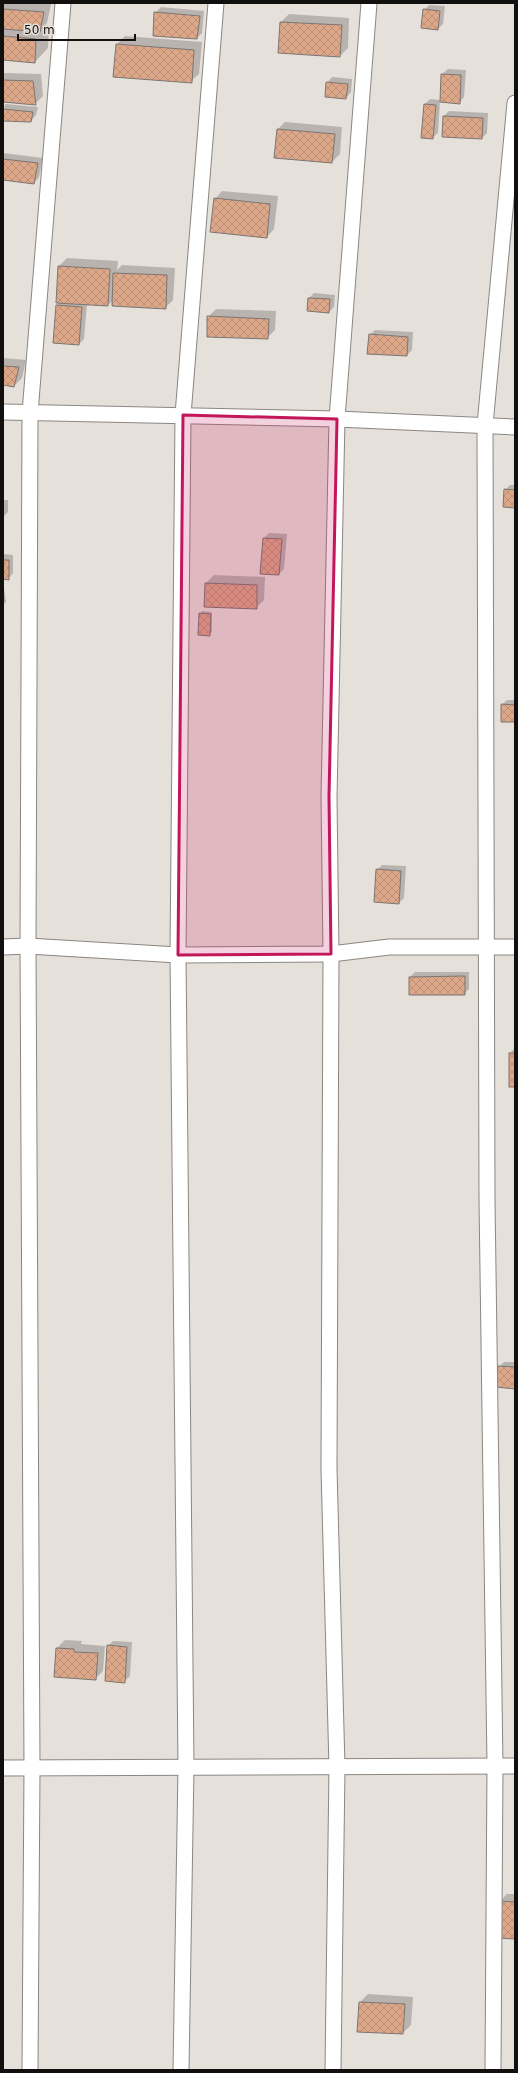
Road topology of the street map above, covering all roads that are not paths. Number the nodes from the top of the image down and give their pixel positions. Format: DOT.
graph roads {
  1 [pos="63,3"];
  2 [pos="216,3"];
  3 [pos="369,3"];
  4 [pos="515,103"];
  5 [pos="3,412"];
  6 [pos="30,413"];
  7 [pos="183,415"];
  8 [pos="337,419"];
  9 [pos="485,425"];
  10 [pos="515,427"];
  11 [pos="28,946"];
  12 [pos="486,946"];
  13 [pos="3,947"];
  14 [pos="515,948"];
  15 [pos="331,954"];
  16 [pos="178,956"];
  17 [pos="494,1766"];
  18 [pos="515,1766"];
  19 [pos="186,1767"];
  20 [pos="337,1767"];
  21 [pos="3,1768"];
  22 [pos="32,1768"];
  23 [pos="30,2070"];
  24 [pos="181,2070"];
  25 [pos="333,2070"];
  26 [pos="493,2070"];
  1 -- 6 [label="street"];
  2 -- 7 [label="street"];
  3 -- 8 [label="street"];
  4 -- 9 [label="street"];
  5 -- 6 [label="street"];
  6 -- 7 [label="street"];
  6 -- 11 [label="street"];
  7 -- 8 [label="street"];
  7 -- 16 [label="street"];
  8 -- 9 [label="street"];
  8 -- 15 [label="street"];
  9 -- 10 [label="street"];
  9 -- 12 [label="street"];
  11 -- 13 [label="street"];
  11 -- 16 [label="street"];
  11 -- 22 [label="street"];
  12 -- 14 [label="street"];
  12 -- 15 [label="street"];
  12 -- 17 [label="street"];
  15 -- 16 [label="street"];
  15 -- 20 [label="street"];
  16 -- 19 [label="street"];
  17 -- 18 [label="street"];
  17 -- 20 [label="street"];
  17 -- 26 [label="street"];
  19 -- 20 [label="street"];
  19 -- 22 [label="street"];
  19 -- 24 [label="street"];
  20 -- 25 [label="street"];
  21 -- 22 [label="street"];
  22 -- 23 [label="street"];
}
